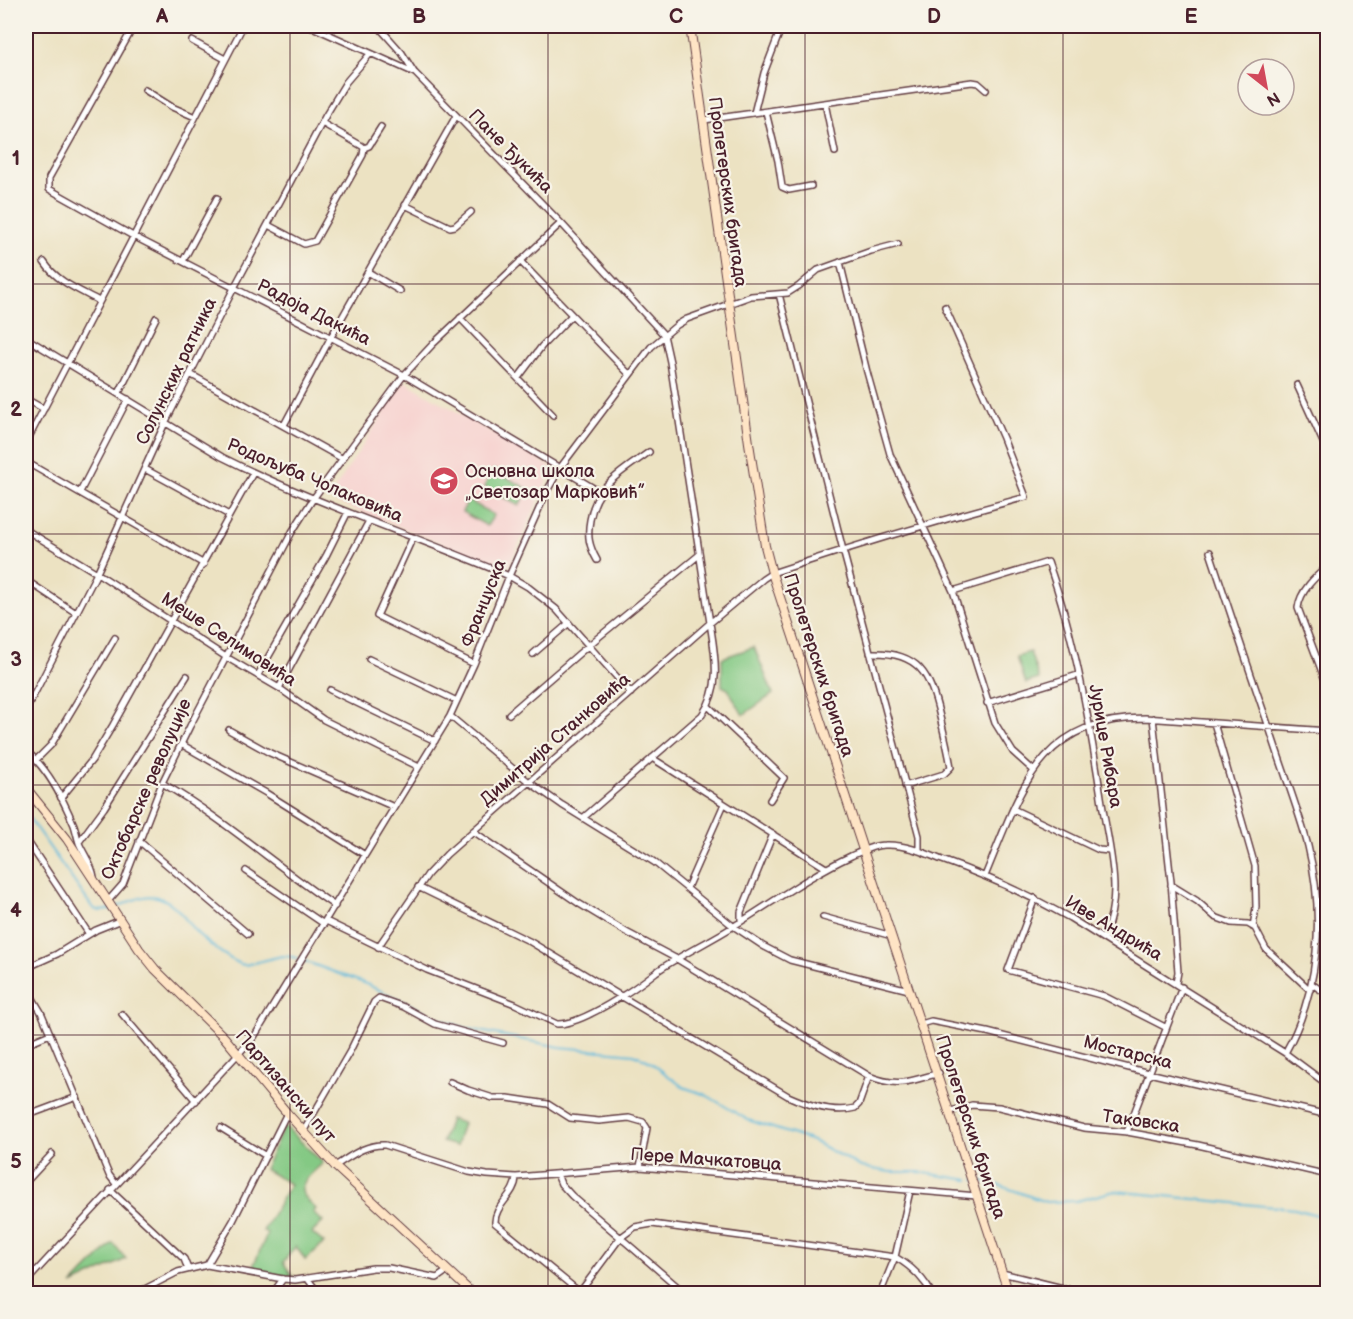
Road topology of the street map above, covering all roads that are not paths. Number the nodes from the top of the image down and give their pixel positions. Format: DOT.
graph roads {
  1 [pos="134,26"];
  2 [pos="243,26"];
  3 [pos="310,26"];
  4 [pos="378,26"];
  5 [pos="690,26"];
  6 [pos="782,26"];
  7 [pos="192,41"];
  8 [pos="370,54"];
  9 [pos="406,58"];
  10 [pos="225,59"];
  11 [pos="397,66"];
  12 [pos="415,73"];
  13 [pos="145,90"];
  14 [pos="986,90"];
  15 [pos="825,103"];
  16 [pos="766,112"];
  17 [pos="754,114"];
  18 [pos="456,116"];
  19 [pos="195,117"];
  20 [pos="704,120"];
  21 [pos="322,123"];
  22 [pos="381,127"];
  23 [pos="364,148"];
  24 [pos="835,152"];
  25 [pos="811,186"];
  26 [pos="217,198"];
  27 [pos="405,205"];
  28 [pos="471,212"];
  29 [pos="561,223"];
  30 [pos="268,225"];
  31 [pos="133,236"];
  32 [pos="898,244"];
  33 [pos="183,261"];
  34 [pos="519,261"];
  35 [pos="44,262"];
  36 [pos="840,262"];
  37 [pos="368,272"];
  38 [pos="234,288"];
  39 [pos="400,291"];
  40 [pos="779,294"];
  41 [pos="99,301"];
  42 [pos="728,303"];
  43 [pos="945,307"];
  44 [pos="572,315"];
  45 [pos="156,318"];
  46 [pos="460,318"];
  47 [pos="664,335"];
  48 [pos="331,337"];
  49 [pos="26,338"];
  50 [pos="67,362"];
  51 [pos="190,374"];
  52 [pos="629,374"];
  53 [pos="404,375"];
  54 [pos="518,378"];
  55 [pos="1297,385"];
  56 [pos="119,393"];
  57 [pos="26,399"];
  58 [pos="128,399"];
  59 [pos="44,410"];
  60 [pos="553,414"];
  61 [pos="165,423"];
  62 [pos="284,425"];
  63 [pos="26,443"];
  64 [pos="649,452"];
  65 [pos="1328,453"];
  66 [pos="342,459"];
  67 [pos="26,462"];
  68 [pos="560,468"];
  69 [pos="145,469"];
  70 [pos="254,473"];
  71 [pos="80,492"];
  72 [pos="600,492"];
  73 [pos="313,499"];
  74 [pos="348,512"];
  75 [pos="230,515"];
  76 [pos="124,517"];
  77 [pos="369,521"];
  78 [pos="923,525"];
  79 [pos="26,530"];
  80 [pos="413,537"];
  81 [pos="843,550"];
  82 [pos="1210,552"];
  83 [pos="699,555"];
  84 [pos="597,560"];
  85 [pos="204,564"];
  86 [pos="1328,566"];
  87 [pos="97,573"];
  88 [pos="772,573"];
  89 [pos="509,576"];
  90 [pos="26,580"];
  91 [pos="953,591"];
  92 [pos="76,613"];
  93 [pos="172,621"];
  94 [pos="569,623"];
  95 [pos="710,623"];
  96 [pos="115,638"];
  97 [pos="589,645"];
  98 [pos="870,653"];
  99 [pos="533,654"];
  100 [pos="226,657"];
  101 [pos="369,659"];
  102 [pos="474,664"];
  103 [pos="258,675"];
  104 [pos="1078,675"];
  105 [pos="187,676"];
  106 [pos="279,688"];
  107 [pos="1328,688"];
  108 [pos="330,690"];
  109 [pos="631,693"];
  110 [pos="457,701"];
  111 [pos="987,703"];
  112 [pos="708,706"];
  113 [pos="26,710"];
  114 [pos="509,714"];
  115 [pos="450,716"];
  116 [pos="1153,718"];
  117 [pos="1214,723"];
  118 [pos="1090,726"];
  119 [pos="1268,727"];
  120 [pos="229,730"];
  121 [pos="1328,731"];
  122 [pos="435,741"];
  123 [pos="181,744"];
  124 [pos="26,751"];
  125 [pos="652,758"];
  126 [pos="36,760"];
  127 [pos="419,767"];
  128 [pos="1033,770"];
  129 [pos="530,782"];
  130 [pos="162,783"];
  131 [pos="905,786"];
  132 [pos="26,788"];
  133 [pos="61,798"];
  134 [pos="770,800"];
  135 [pos="724,804"];
  136 [pos="394,807"];
  137 [pos="1013,809"];
  138 [pos="583,818"];
  139 [pos="472,831"];
  140 [pos="773,834"];
  141 [pos="26,839"];
  142 [pos="138,841"];
  143 [pos="79,842"];
  144 [pos="864,850"];
  145 [pos="919,851"];
  146 [pos="1109,851"];
  147 [pos="365,855"];
  148 [pos="826,868"];
  149 [pos="246,871"];
  150 [pos="986,876"];
  151 [pos="95,882"];
  152 [pos="1171,885"];
  153 [pos="418,887"];
  154 [pos="687,888"];
  155 [pos="1035,898"];
  156 [pos="110,904"];
  157 [pos="335,906"];
  158 [pos="823,917"];
  159 [pos="120,919"];
  160 [pos="741,921"];
  161 [pos="325,922"];
  162 [pos="733,926"];
  163 [pos="1253,927"];
  164 [pos="89,934"];
  165 [pos="248,934"];
  166 [pos="892,936"];
  167 [pos="1104,938"];
  168 [pos="378,947"];
  169 [pos="677,959"];
  170 [pos="26,968"];
  171 [pos="1179,985"];
  172 [pos="26,987"];
  173 [pos="1311,987"];
  174 [pos="909,990"];
  175 [pos="1328,995"];
  176 [pos="621,996"];
  177 [pos="122,1014"];
  178 [pos="921,1024"];
  179 [pos="1166,1027"];
  180 [pos="50,1034"];
  181 [pos="503,1043"];
  182 [pos="26,1044"];
  183 [pos="238,1053"];
  184 [pos="1285,1053"];
  185 [pos="939,1073"];
  186 [pos="1149,1073"];
  187 [pos="869,1076"];
  188 [pos="450,1082"];
  189 [pos="1328,1085"];
  190 [pos="77,1097"];
  191 [pos="196,1101"];
  192 [pos="951,1111"];
  193 [pos="287,1113"];
  194 [pos="1328,1115"];
  195 [pos="26,1116"];
  196 [pos="221,1128"];
  197 [pos="303,1132"];
  198 [pos="1127,1132"];
  199 [pos="52,1154"];
  200 [pos="266,1155"];
  201 [pos="335,1166"];
  202 [pos="640,1167"];
  203 [pos="557,1174"];
  204 [pos="1328,1175"];
  205 [pos="516,1177"];
  206 [pos="26,1182"];
  207 [pos="116,1184"];
  208 [pos="110,1190"];
  209 [pos="910,1191"];
  210 [pos="977,1194"];
  211 [pos="620,1238"];
  212 [pos="895,1257"];
  213 [pos="207,1265"];
  214 [pos="188,1269"];
  215 [pos="447,1271"];
  216 [pos="1002,1273"];
  217 [pos="306,1278"];
  218 [pos="283,1279"];
  219 [pos="26,1282"];
  220 [pos="26,1287"];
  221 [pos="32,1293"];
  222 [pos="135,1293"];
  223 [pos="274,1293"];
  224 [pos="319,1293"];
  225 [pos="473,1293"];
  226 [pos="581,1293"];
  227 [pos="686,1293"];
  228 [pos="880,1293"];
  229 [pos="932,1293"];
  230 [pos="1009,1293"];
  231 [pos="1087,1293"];
  1 -- 31 [label="street, Радоја Дакића"];
  2 -- 10 [label="street"];
  3 -- 8 [label="street, Пане Ђукића"];
  4 -- 9 [label="street"];
  5 -- 20 [label="street, Пролетерских бригада"];
  6 -- 17 [label="street"];
  7 -- 10 [label="street"];
  8 -- 11 [label="street, Пане Ђукића"];
  8 -- 21 [label="street, Солунских ратника"];
  9 -- 11 [label="street"];
  9 -- 12 [label="street"];
  10 -- 19 [label="street"];
  11 -- 12 [label="street, Пане Ђукића"];
  12 -- 18 [label="street, Пане Ђукића"];
  13 -- 19 [label="street"];
  14 -- 15 [label="street"];
  15 -- 16 [label="street"];
  15 -- 24 [label="street"];
  16 -- 17 [label="street"];
  16 -- 25 [label="street"];
  17 -- 20 [label="street"];
  18 -- 27 [label="street"];
  18 -- 29 [label="street, Пане Ђукића"];
  19 -- 31 [label="street"];
  20 -- 42 [label="street, Пролетерских бригада"];
  21 -- 23 [label="street"];
  21 -- 30 [label="street, Солунских ратника"];
  22 -- 23 [label="street"];
  23 -- 30 [label="street"];
  26 -- 33 [label="street"];
  27 -- 28 [label="street"];
  27 -- 37 [label="street"];
  29 -- 34 [label="street"];
  29 -- 47 [label="street, Пане Ђукића"];
  30 -- 38 [label="street, Солунских ратника"];
  31 -- 33 [label="street, Радоја Дакића"];
  31 -- 41 [label="street"];
  32 -- 36 [label="street"];
  33 -- 38 [label="street, Радоја Дакића"];
  34 -- 44 [label="street"];
  34 -- 46 [label="street"];
  35 -- 41 [label="street"];
  36 -- 40 [label="street"];
  36 -- 78 [label="street"];
  37 -- 39 [label="street"];
  37 -- 48 [label="street"];
  38 -- 48 [label="street, Радоја Дакића"];
  38 -- 51 [label="street, Солунских ратника"];
  40 -- 42 [label="street, Француска"];
  40 -- 81 [label="street"];
  41 -- 50 [label="street"];
  42 -- 47 [label="street, Француска"];
  42 -- 88 [label="street, Пролетерских бригада"];
  43 -- 78 [label="street"];
  44 -- 52 [label="street"];
  44 -- 54 [label="street"];
  45 -- 56 [label="street"];
  46 -- 53 [label="street"];
  46 -- 54 [label="street"];
  47 -- 52 [label="street, Француска"];
  47 -- 83 [label="street"];
  48 -- 53 [label="street, Радоја Дакића"];
  48 -- 62 [label="street"];
  49 -- 50 [label="street, Родољуба Чолаковића"];
  50 -- 56 [label="street, Родољуба Чолаковића"];
  50 -- 59 [label="street"];
  51 -- 61 [label="street, Солунских ратника"];
  51 -- 62 [label="street"];
  52 -- 68 [label="street, Француска"];
  53 -- 66 [label="street, Октобарске револуције"];
  53 -- 68 [label="street, Радоја Дакића"];
  54 -- 60 [label="street"];
  55 -- 65 [label="street"];
  56 -- 58 [label="street, Родољуба Чолаковића"];
  57 -- 59 [label="street"];
  58 -- 61 [label="street, Родољуба Чолаковића"];
  58 -- 71 [label="street"];
  59 -- 63 [label="street"];
  61 -- 69 [label="street, Солунских ратника"];
  61 -- 70 [label="street, Родољуба Чолаковића"];
  62 -- 66 [label="street"];
  64 -- 72 [label="street"];
  66 -- 73 [label="street, Октобарске револуције"];
  67 -- 71 [label="street"];
  68 -- 72 [label="street, Радоја Дакића"];
  68 -- 89 [label="street, Француска"];
  69 -- 75 [label="street"];
  69 -- 76 [label="street, Солунских ратника"];
  70 -- 73 [label="street, Родољуба Чолаковића"];
  70 -- 75 [label="street"];
  71 -- 76 [label="street"];
  72 -- 84 [label="street"];
  73 -- 74 [label="street, Родољуба Чолаковића"];
  73 -- 100 [label="street, Октобарске револуције"];
  74 -- 77 [label="street, Родољуба Чолаковића"];
  74 -- 103 [label="street"];
  75 -- 85 [label="street"];
  76 -- 85 [label="street"];
  76 -- 87 [label="street, Солунских ратника"];
  77 -- 80 [label="street, Родољуба Чолаковића"];
  77 -- 106 [label="street"];
  78 -- 81 [label="street"];
  78 -- 91 [label="street"];
  79 -- 87 [label="street, Меше Селимовића"];
  80 -- 89 [label="street, Родољуба Чолаковића"];
  80 -- 102 [label="street"];
  81 -- 88 [label="street"];
  81 -- 98 [label="street"];
  82 -- 119 [label="street"];
  83 -- 95 [label="street"];
  83 -- 97 [label="street"];
  85 -- 93 [label="street"];
  86 -- 107 [label="street"];
  87 -- 92 [label="street, Солунских ратника"];
  87 -- 93 [label="street, Меше Селимовића"];
  88 -- 95 [label="street, Димитрија Станковића"];
  88 -- 144 [label="street, Пролетерских бригада"];
  89 -- 94 [label="street, Родољуба Чолаковића"];
  89 -- 102 [label="street, Француска"];
  90 -- 92 [label="street"];
  91 -- 104 [label="street, Јурице Рибара"];
  91 -- 111 [label="street"];
  92 -- 113 [label="street, Солунских ратника"];
  93 -- 100 [label="street, Меше Селимовића"];
  93 -- 133 [label="street"];
  94 -- 97 [label="street, Родољуба Чолаковића"];
  94 -- 99 [label="street"];
  95 -- 109 [label="street, Димитрија Станковића"];
  95 -- 112 [label="street"];
  96 -- 126 [label="street"];
  97 -- 109 [label="street, Родољуба Чолаковића"];
  97 -- 114 [label="street"];
  98 -- 131 [label="street"];
  98 -- 131 [label="street"];
  100 -- 103 [label="street, Меше Селимовића"];
  100 -- 123 [label="street, Октобарске револуције"];
  101 -- 110 [label="street"];
  102 -- 110 [label="street, Француска"];
  103 -- 106 [label="street, Меше Селимовића"];
  104 -- 111 [label="street"];
  104 -- 118 [label="street, Јурице Рибара"];
  105 -- 143 [label="street"];
  106 -- 127 [label="street, Меше Селимовића"];
  108 -- 122 [label="street"];
  109 -- 129 [label="street, Димитрија Станковића"];
  110 -- 115 [label="street, Француска"];
  111 -- 128 [label="street"];
  112 -- 125 [label="street"];
  112 -- 134 [label="street"];
  115 -- 122 [label="street, Француска"];
  115 -- 129 [label="street"];
  116 -- 117 [label="street"];
  116 -- 118 [label="street"];
  116 -- 152 [label="street"];
  117 -- 119 [label="street"];
  117 -- 163 [label="street"];
  118 -- 128 [label="street"];
  118 -- 146 [label="street, Јурице Рибара"];
  119 -- 121 [label="street"];
  119 -- 173 [label="street"];
  120 -- 136 [label="street"];
  122 -- 127 [label="street, Француска"];
  123 -- 130 [label="street, Октобарске револуције"];
  123 -- 147 [label="street"];
  124 -- 126 [label="street, Партизански пут"];
  125 -- 135 [label="street"];
  125 -- 138 [label="street"];
  126 -- 133 [label="street, Партизански пут"];
  127 -- 136 [label="street, Француска"];
  128 -- 137 [label="street"];
  129 -- 138 [label="street"];
  129 -- 139 [label="street, Димитрија Станковића"];
  130 -- 142 [label="street, Октобарске револуције"];
  130 -- 157 [label="street"];
  131 -- 145 [label="street"];
  132 -- 151 [label="street, Партизански пут"];
  133 -- 143 [label="street, Партизански пут"];
  135 -- 140 [label="street"];
  135 -- 154 [label="street"];
  136 -- 147 [label="street, Француска"];
  137 -- 146 [label="street"];
  137 -- 150 [label="street"];
  138 -- 154 [label="street"];
  139 -- 153 [label="street, Димитрија Станковића"];
  139 -- 169 [label="street"];
  140 -- 148 [label="street"];
  140 -- 160 [label="street"];
  141 -- 164 [label="street"];
  142 -- 156 [label="street, Октобарске револуције"];
  142 -- 165 [label="street"];
  143 -- 151 [label="street, Партизански пут"];
  144 -- 145 [label="street, Иве Андрића"];
  144 -- 148 [label="street, Иве Андрића"];
  144 -- 166 [label="street, Пролетерских бригада"];
  145 -- 150 [label="street, Иве Андрића"];
  146 -- 167 [label="street, Јурице Рибара"];
  147 -- 157 [label="street, Француска"];
  148 -- 160 [label="street, Иве Андрића"];
  149 -- 161 [label="street"];
  150 -- 155 [label="street, Иве Андрића"];
  151 -- 156 [label="street, Партизански пут"];
  152 -- 163 [label="street"];
  152 -- 171 [label="street"];
  153 -- 168 [label="street, Димитрија Станковића"];
  153 -- 176 [label="street"];
  154 -- 162 [label="street"];
  155 -- 167 [label="street, Иве Андрића"];
  155 -- 179 [label="street"];
  156 -- 159 [label="street, Партизански пут"];
  157 -- 161 [label="street, Француска"];
  158 -- 166 [label="street"];
  159 -- 164 [label="street"];
  159 -- 183 [label="street, Партизански пут"];
  160 -- 162 [label="street, Иве Андрића"];
  161 -- 168 [label="street"];
  161 -- 183 [label="street, Француска"];
  162 -- 169 [label="street, Иве Андрића"];
  162 -- 174 [label="street"];
  163 -- 173 [label="street"];
  164 -- 170 [label="street"];
  166 -- 174 [label="street, Пролетерских бригада"];
  167 -- 171 [label="street, Иве Андрића"];
  168 -- 176 [label="street, Иве Андрића"];
  169 -- 176 [label="street, Иве Андрића"];
  169 -- 187 [label="street"];
  171 -- 179 [label="street"];
  171 -- 184 [label="street, Иве Андрића"];
  172 -- 180 [label="street"];
  173 -- 175 [label="street"];
  173 -- 184 [label="street"];
  174 -- 178 [label="street, Пролетерских бригада"];
  176 -- 187 [label="street"];
  177 -- 191 [label="street"];
  178 -- 185 [label="street, Пролетерских бригада"];
  178 -- 186 [label="street, Мостарска"];
  179 -- 186 [label="street"];
  180 -- 182 [label="street"];
  180 -- 190 [label="street"];
  181 -- 197 [label="street"];
  183 -- 191 [label="street"];
  183 -- 193 [label="street, Партизански пут"];
  184 -- 189 [label="street, Иве Андрића"];
  185 -- 187 [label="street"];
  185 -- 192 [label="street, Пролетерских бригада"];
  186 -- 194 [label="street, Мостарска"];
  186 -- 198 [label="street"];
  188 -- 202 [label="street"];
  190 -- 195 [label="street"];
  190 -- 207 [label="street"];
  191 -- 207 [label="street"];
  192 -- 198 [label="street, Таковска"];
  192 -- 210 [label="street, Пролетерских бригада"];
  193 -- 197 [label="street, Партизански пут"];
  193 -- 200 [label="street"];
  196 -- 200 [label="street"];
  197 -- 201 [label="street, Партизански пут"];
  198 -- 204 [label="street, Таковска"];
  199 -- 206 [label="street"];
  200 -- 213 [label="street"];
  201 -- 205 [label="street, Пере Мачкатовца"];
  201 -- 215 [label="street, Партизански пут"];
  202 -- 203 [label="street, Пере Мачкатовца"];
  202 -- 209 [label="street, Пере Мачкатовца"];
  203 -- 205 [label="street, Пере Мачкатовца"];
  203 -- 211 [label="street"];
  205 -- 226 [label="street"];
  207 -- 208 [label="street"];
  208 -- 214 [label="street"];
  208 -- 219 [label="street"];
  209 -- 210 [label="street, Пере Мачкатовца"];
  209 -- 212 [label="street"];
  210 -- 216 [label="street, Пролетерских бригада"];
  211 -- 212 [label="street"];
  211 -- 226 [label="street"];
  211 -- 227 [label="street"];
  212 -- 228 [label="street"];
  212 -- 229 [label="street"];
  213 -- 214 [label="street"];
  213 -- 218 [label="street"];
  214 -- 222 [label="street"];
  215 -- 217 [label="street"];
  215 -- 225 [label="street, Партизански пут"];
  216 -- 230 [label="street, Пролетерских бригада"];
  216 -- 231 [label="street"];
  217 -- 218 [label="street"];
  217 -- 224 [label="street"];
  218 -- 223 [label="street"];
  220 -- 221 [label="street"];
}
